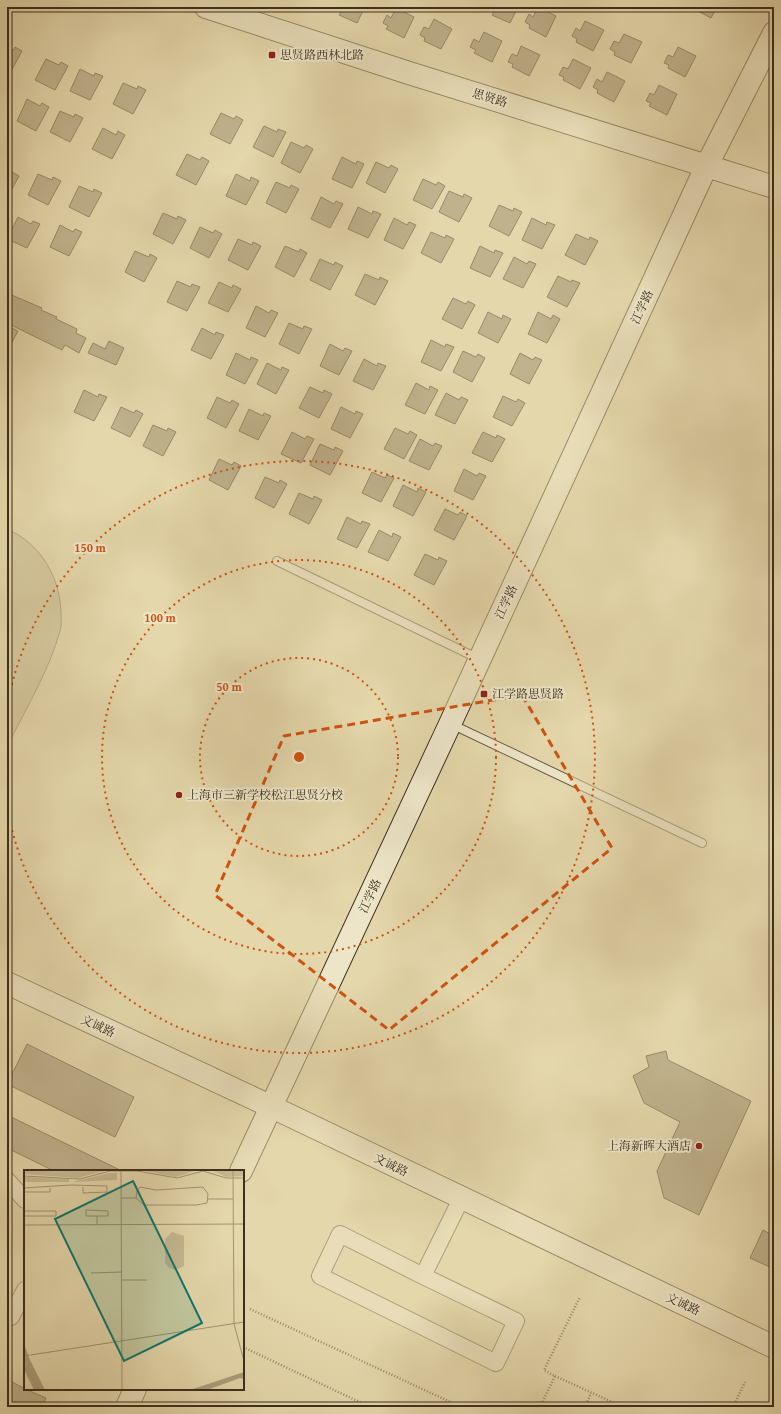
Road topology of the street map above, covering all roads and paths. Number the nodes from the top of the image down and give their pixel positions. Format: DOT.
graph roads {
  1 [pos="206,7"];
  2 [pos="774,33"];
  3 [pos="706,167"];
  4 [pos="774,187"];
  5 [pos="277,561"];
  6 [pos="480,659"];
  7 [pos="450,724"];
  8 [pos="702,844"];
  9 [pos="7,983"];
  10 [pos="272,1107"];
  11 [pos="241,1170"];
  12 [pos="7,1180"];
  13 [pos="24,1199"];
  14 [pos="461,1199"];
  15 [pos="423,1276"];
  16 [pos="24,1292"];
  17 [pos="580,1298"];
  18 [pos="250,1310"];
  19 [pos="7,1318"];
  20 [pos="244,1347"];
  21 [pos="774,1347"];
  22 [pos="555,1376"];
  23 [pos="745,1382"];
  24 [pos="135,1390"];
  25 [pos="591,1393"];
  26 [pos="127,1407"];
  27 [pos="370,1407"];
  28 [pos="461,1407"];
  29 [pos="540,1407"];
  30 [pos="584,1407"];
  31 [pos="623,1407"];
  32 [pos="733,1407"];
  1 -- 3 [label="main road, 思贤路"];
  2 -- 3 [label="main road, 江学路"];
  3 -- 4 [label="main road, 思贤路"];
  3 -- 6 [label="main road, 江学路"];
  5 -- 6 [label="lane"];
  6 -- 7 [label="main road, 江学路"];
  7 -- 8 [label="lane"];
  7 -- 10 [label="main road, 江学路"];
  9 -- 10 [label="main road, 文诚路"];
  10 -- 11 [label="main road, 江学路"];
  10 -- 14 [label="main road, 文诚路"];
  12 -- 13 [label="street"];
  14 -- 15 [label="street"];
  14 -- 21 [label="main road, 文诚路"];
  15 -- 15 [label="street"];
  16 -- 19 [label="street"];
  17 -- 22 [label="path"];
  18 -- 28 [label="path"];
  20 -- 27 [label="path"];
  22 -- 25 [label="path"];
  22 -- 29 [label="path"];
  23 -- 32 [label="path"];
  24 -- 26 [label="main road"];
  25 -- 30 [label="path"];
  25 -- 31 [label="path"];
}
